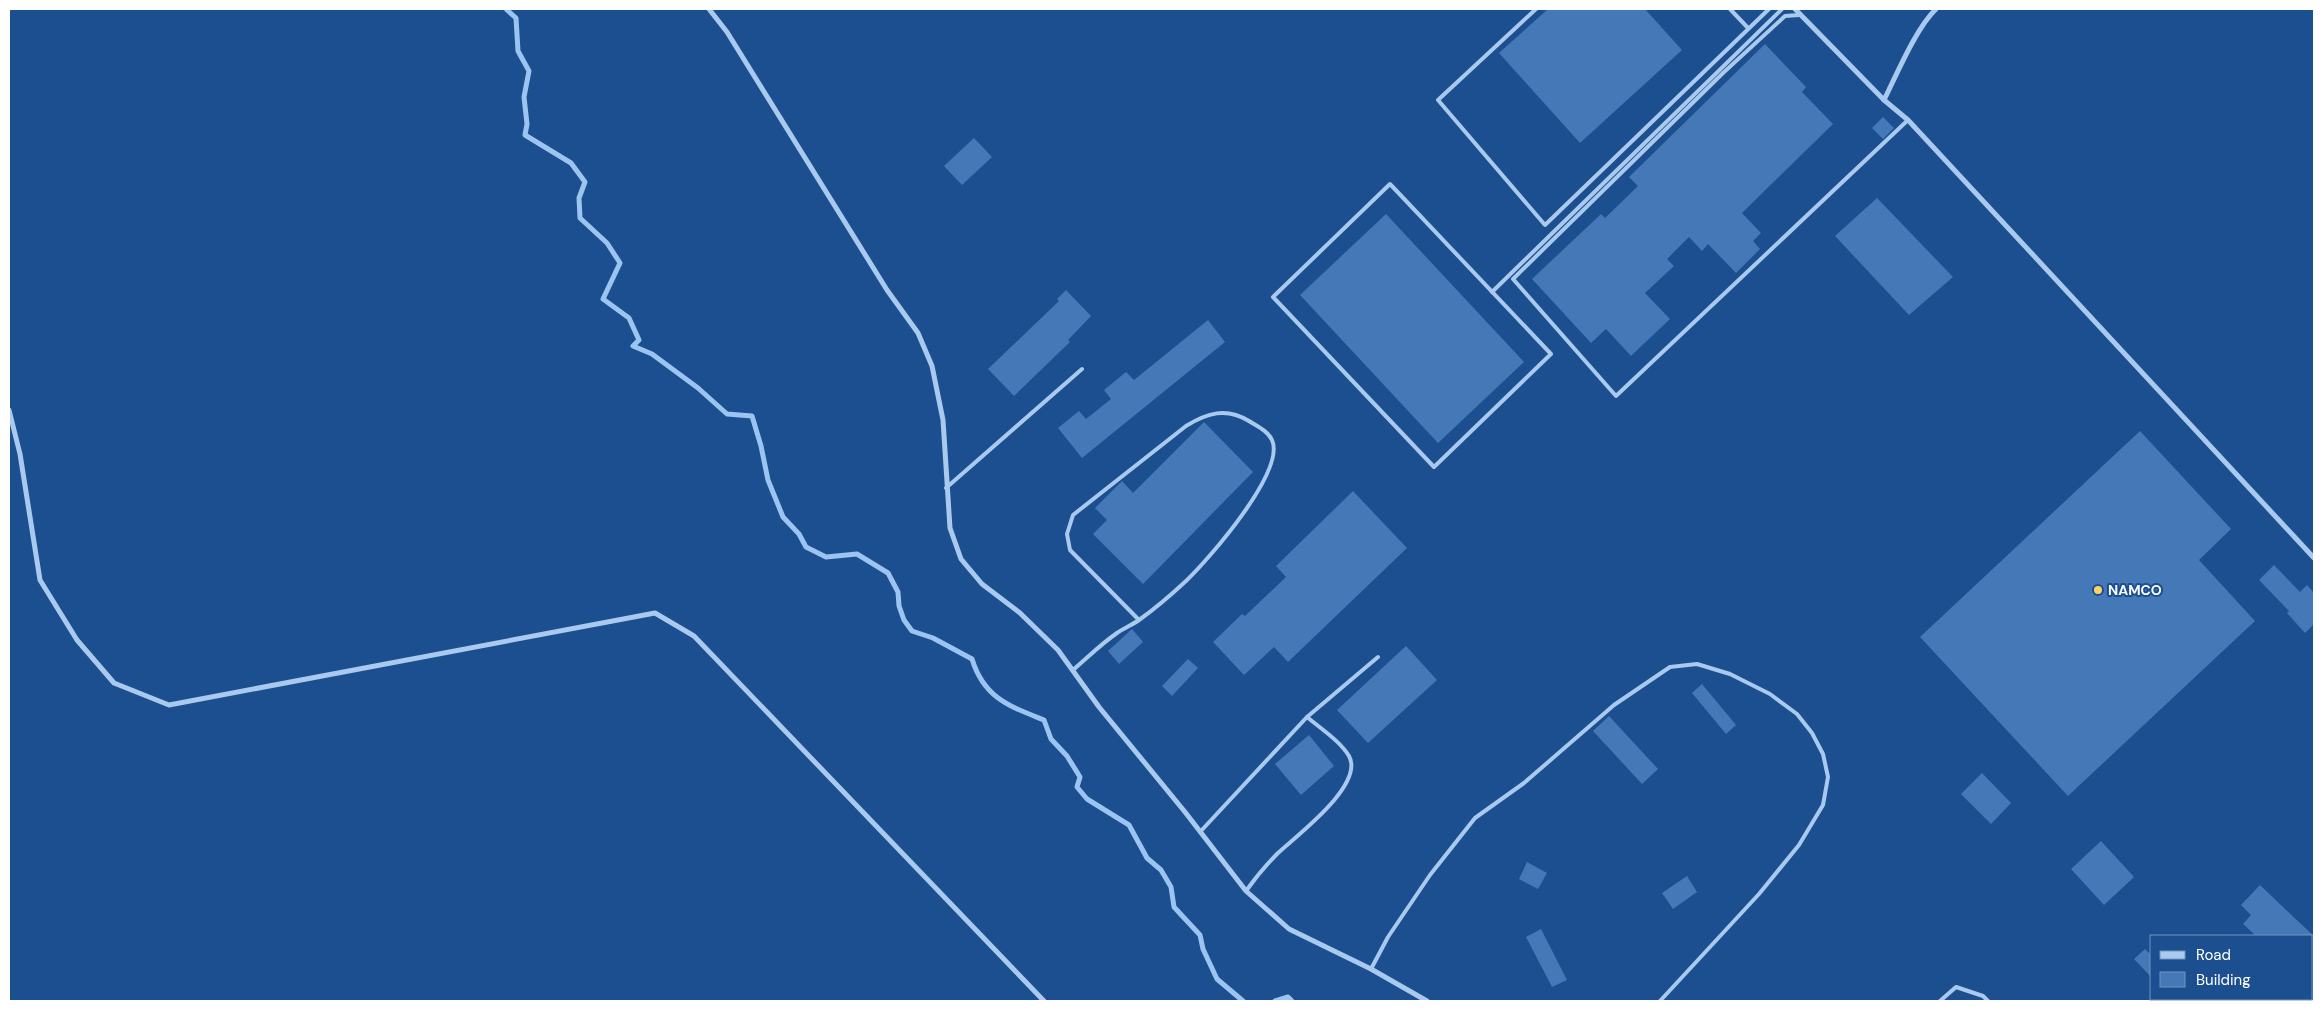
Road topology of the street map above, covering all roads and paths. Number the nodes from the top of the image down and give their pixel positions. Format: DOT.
graph roads {
  1 [pos="709,9"];
  2 [pos="1536,9"];
  3 [pos="1730,9"];
  4 [pos="1769,9"];
  5 [pos="1782,9"];
  6 [pos="1795,9"];
  7 [pos="1936,9"];
  8 [pos="1800,15"];
  9 [pos="1748,28"];
  10 [pos="1884,100"];
  11 [pos="1908,120"];
  12 [pos="1492,292"];
  13 [pos="1082,368"];
  14 [pos="9,410"];
  15 [pos="946,488"];
  16 [pos="2314,558"];
  17 [pos="1139,620"];
  18 [pos="1378,657"];
  19 [pos="1073,670"];
  20 [pos="1307,717"];
  21 [pos="1200,832"];
  22 [pos="1246,891"];
  23 [pos="1371,969"];
  24 [pos="1044,1001"];
  25 [pos="1427,1001"];
  26 [pos="1660,1001"];
  27 [pos="1940,1001"];
  28 [pos="1988,1001"];
  1 -- 15 [label="street"];
  2 -- 9 [label="lane"];
  3 -- 9 [label="lane"];
  4 -- 9 [label="lane"];
  5 -- 12 [label="lane"];
  6 -- 8 [label="street"];
  7 -- 10 [label="street"];
  8 -- 10 [label="street"];
  8 -- 11 [label="lane"];
  10 -- 11 [label="street"];
  11 -- 16 [label="street"];
  12 -- 12 [label="lane"];
  13 -- 15 [label="lane"];
  14 -- 24 [label="street"];
  15 -- 19 [label="street"];
  17 -- 17 [label="lane"];
  17 -- 19 [label="lane"];
  18 -- 20 [label="lane"];
  19 -- 21 [label="street"];
  20 -- 21 [label="lane"];
  20 -- 22 [label="lane"];
  21 -- 22 [label="street"];
  22 -- 23 [label="street"];
  23 -- 25 [label="street"];
  23 -- 26 [label="lane"];
  27 -- 28 [label="lane"];
}
